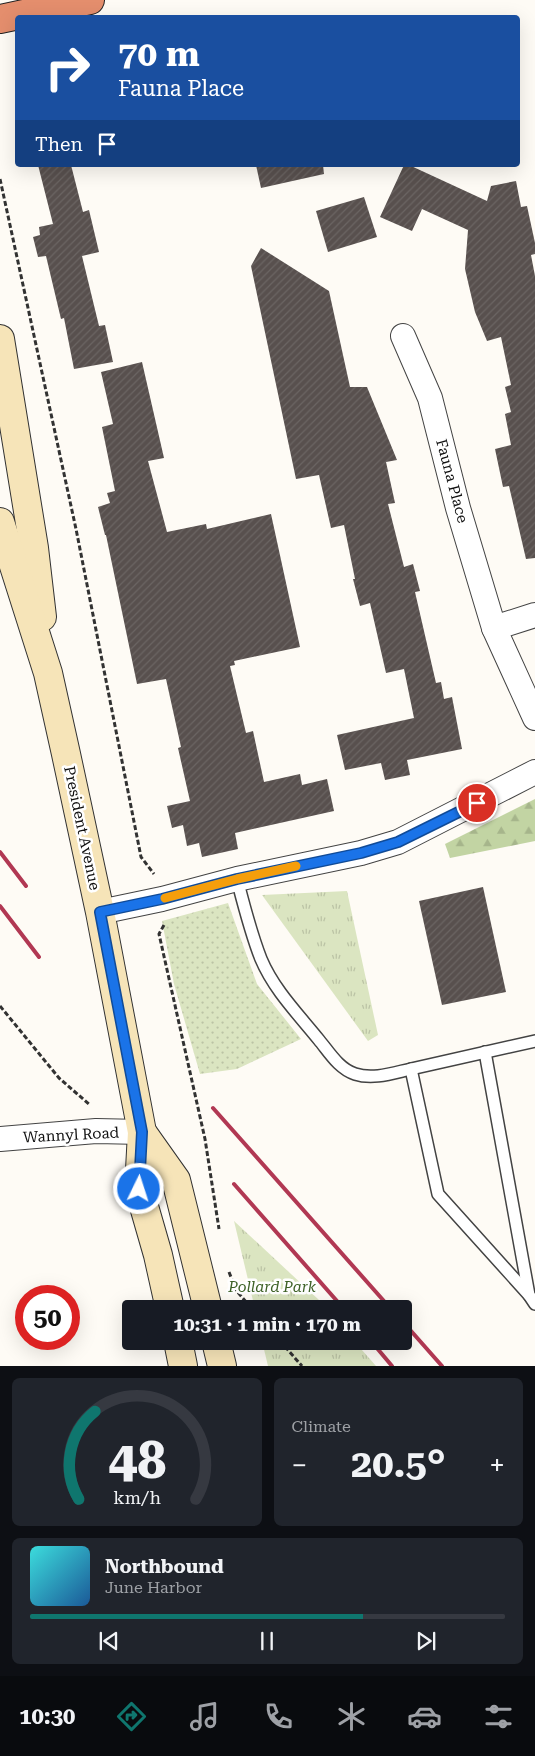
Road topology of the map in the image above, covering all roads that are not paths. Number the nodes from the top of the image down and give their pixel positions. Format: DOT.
graph roads {
  1 [pos="90,0"];
  2 [pos="19,15"];
  3 [pos="15,16"];
  4 [pos="0,19"];
  5 [pos="403,336"];
  6 [pos="0,339"];
  7 [pos="0,522"];
  8 [pos="535,615"];
  9 [pos="494,628"];
  10 [pos="48,673"];
  11 [pos="535,718"];
  12 [pos="535,772"];
  13 [pos="237,879"];
  14 [pos="100,912"];
  15 [pos="535,1040"];
  16 [pos="485,1052"];
  17 [pos="411,1069"];
  18 [pos="142,1132"];
  19 [pos="0,1139"];
  20 [pos="168,1300"];
  21 [pos="206,1300"];
  22 [pos="532,1300"];
  23 [pos="218,1350"];
  24 [pos="222,1366"];
  1 -- 2 [label="highway"];
  3 -- 4 [label="highway"];
  5 -- 9 [label="street, Fauna Place"];
  6 -- 10 [label="main road, President Avenue"];
  7 -- 10 [label="main road, President Avenue"];
  8 -- 9 [label="street"];
  9 -- 11 [label="street, Fauna Place"];
  10 -- 14 [label="main road, President Avenue"];
  12 -- 13 [label="street"];
  13 -- 14 [label="street"];
  13 -- 17 [label="lane"];
  14 -- 18 [label="main road, President Avenue"];
  15 -- 16 [label="lane"];
  16 -- 17 [label="lane"];
  16 -- 22 [label="lane"];
  17 -- 22 [label="lane"];
  18 -- 19 [label="street, Wannyl Road"];
  18 -- 20 [label="main road, President Avenue"];
  18 -- 21 [label="main road, President Avenue"];
  23 -- 24 [label="main road"];
}
